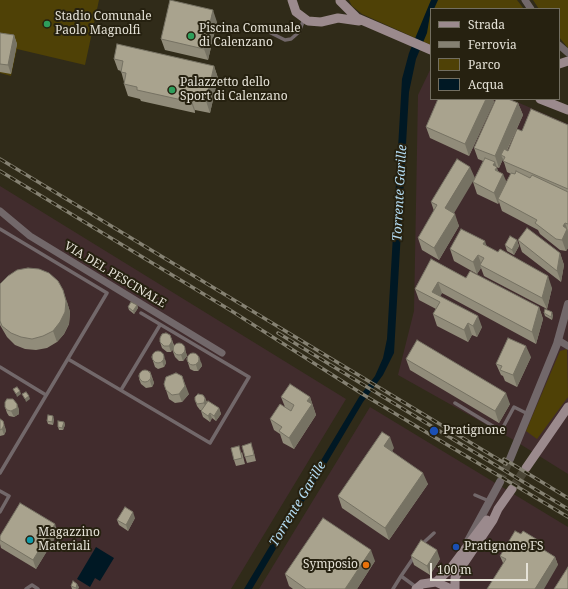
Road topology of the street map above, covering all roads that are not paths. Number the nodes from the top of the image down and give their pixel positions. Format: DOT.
graph roads {
  1 [pos="291,1"];
  2 [pos="340,1"];
  3 [pos="329,19"];
  4 [pos="304,20"];
  5 [pos="369,23"];
  6 [pos="265,30"];
  7 [pos="560,46"];
  8 [pos="430,50"];
  9 [pos="568,53"];
  10 [pos="543,100"];
  11 [pos="554,100"];
  12 [pos="565,108"];
  13 [pos="0,211"];
  14 [pos="0,229"];
  15 [pos="568,304"];
  16 [pos="141,313"];
  17 [pos="160,324"];
  18 [pos="558,340"];
  19 [pos="568,346"];
  20 [pos="222,353"];
  21 [pos="68,359"];
  22 [pos="0,367"];
  23 [pos="121,390"];
  24 [pos="46,395"];
  25 [pos="455,403"];
  26 [pos="568,407"];
  27 [pos="529,414"];
  28 [pos="510,459"];
  29 [pos="526,468"];
  30 [pos="0,473"];
  31 [pos="500,482"];
  32 [pos="512,489"];
  33 [pos="1,493"];
  34 [pos="475,495"];
  35 [pos="489,501"];
  36 [pos="498,509"];
  37 [pos="0,512"];
  38 [pos="434,533"];
  39 [pos="420,547"];
  40 [pos="465,547"];
  41 [pos="416,553"];
  42 [pos="401,576"];
  43 [pos="436,582"];
  44 [pos="25,589"];
  45 [pos="38,589"];
  46 [pos="393,589"];
  47 [pos="416,589"];
  48 [pos="451,589"];
  49 [pos="455,589"];
  1 -- 4 [label="main road"];
  2 -- 3 [label="main road"];
  2 -- 5 [label="main road"];
  3 -- 4 [label="main road"];
  3 -- 5 [label="main road"];
  4 -- 6 [label="lane"];
  5 -- 8 [label="main road"];
  7 -- 9 [label="street"];
  10 -- 12 [label="main road"];
  11 -- 12 [label="main road"];
  13 -- 20 [label="street, VIA DEL PESCINALE"];
  14 -- 21 [label="lane"];
  15 -- 18 [label="street"];
  16 -- 17 [label="lane"];
  17 -- 23 [label="lane"];
  17 -- 23 [label="lane"];
  18 -- 19 [label="street"];
  18 -- 27 [label="street"];
  21 -- 23 [label="lane"];
  21 -- 24 [label="lane"];
  22 -- 24 [label="lane"];
  24 -- 30 [label="lane"];
  25 -- 27 [label="lane"];
  26 -- 29 [label="main road"];
  27 -- 28 [label="street"];
  31 -- 35 [label="street"];
  32 -- 36 [label="main road"];
  33 -- 37 [label="lane"];
  34 -- 35 [label="lane"];
  35 -- 40 [label="street"];
  36 -- 40 [label="main road"];
  36 -- 49 [label="main road"];
  38 -- 39 [label="lane"];
  40 -- 43 [label="main road"];
  41 -- 42 [label="lane"];
  42 -- 46 [label="lane"];
  42 -- 47 [label="lane"];
  43 -- 47 [label="main road"];
  43 -- 48 [label="main road"];
  44 -- 45 [label="lane"];
}
